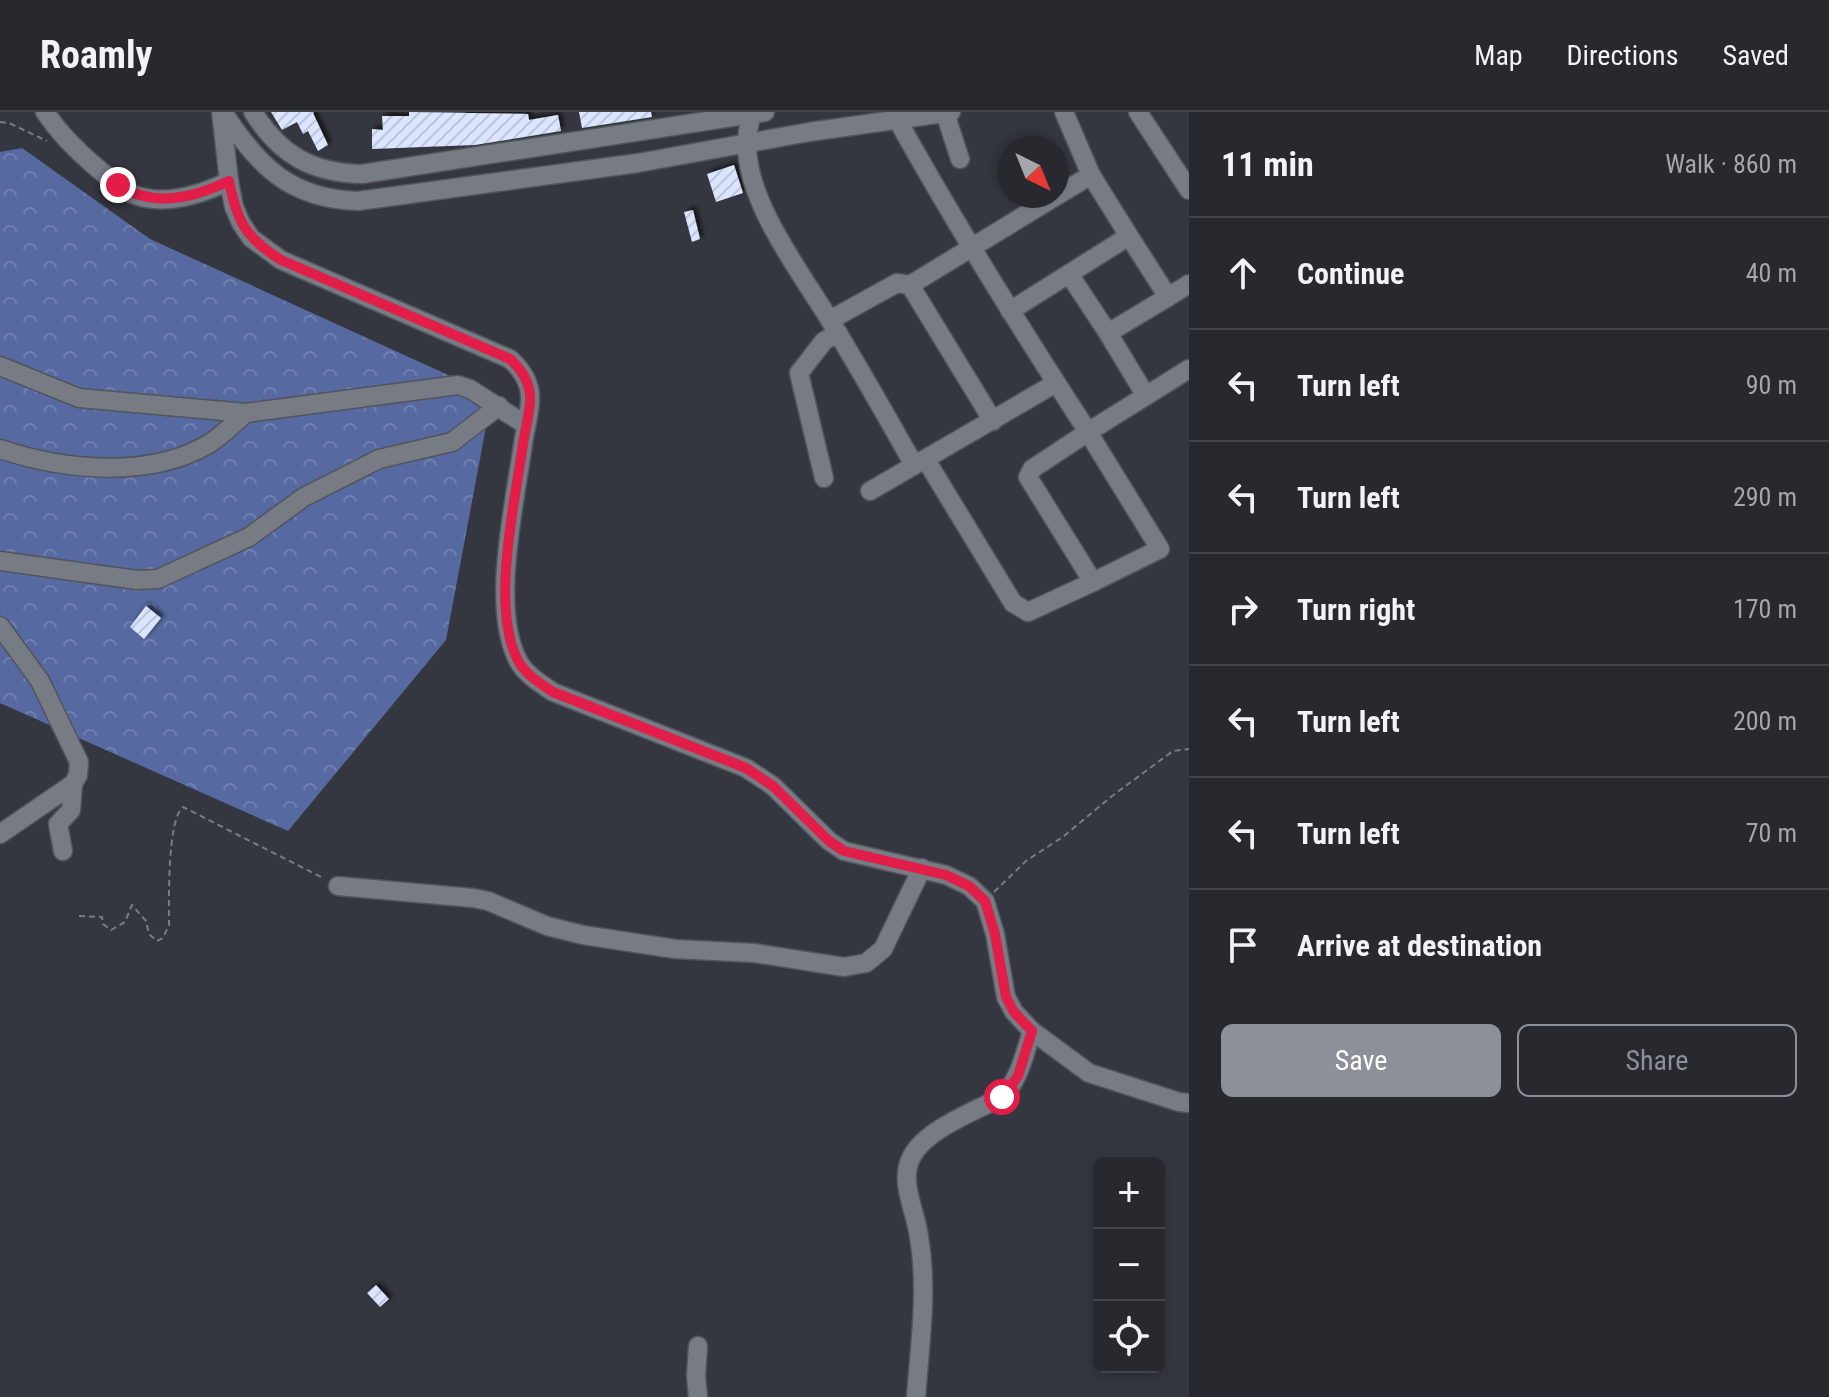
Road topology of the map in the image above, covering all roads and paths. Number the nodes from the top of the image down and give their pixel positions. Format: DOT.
graph roads {
  1 [pos="45,112"];
  2 [pos="222,112"];
  3 [pos="253,112"];
  4 [pos="1064,112"];
  5 [pos="1138,112"];
  6 [pos="756,113"];
  7 [pos="948,113"];
  8 [pos="897,119"];
  9 [pos="747,144"];
  10 [pos="960,159"];
  11 [pos="1091,175"];
  12 [pos="229,181"];
  13 [pos="1189,190"];
  14 [pos="1129,236"];
  15 [pos="973,248"];
  16 [pos="1069,274"];
  17 [pos="1189,284"];
  18 [pos="910,285"];
  19 [pos="1168,297"];
  20 [pos="1010,311"];
  21 [pos="834,327"];
  22 [pos="1108,333"];
  23 [pos="0,366"];
  24 [pos="1189,369"];
  25 [pos="1056,383"];
  26 [pos="1146,396"];
  27 [pos="499,406"];
  28 [pos="246,413"];
  29 [pos="993,421"];
  30 [pos="526,425"];
  31 [pos="1088,432"];
  32 [pos="0,449"];
  33 [pos="920,462"];
  34 [pos="824,478"];
  35 [pos="870,491"];
  36 [pos="0,561"];
  37 [pos="1093,582"];
  38 [pos="0,626"];
  39 [pos="1189,749"];
  40 [pos="73,784"];
  41 [pos="0,834"];
  42 [pos="63,851"];
  43 [pos="922,868"];
  44 [pos="338,886"];
  45 [pos="985,901"];
  46 [pos="79,916"];
  47 [pos="1032,1031"];
  48 [pos="1189,1103"];
  49 [pos="698,1346"];
  50 [pos="698,1397"];
  51 [pos="916,1397"];
  1 -- 12 [label="street"];
  2 -- 9 [label="street"];
  2 -- 12 [label="street"];
  3 -- 6 [label="street"];
  4 -- 11 [label="street"];
  5 -- 13 [label="street"];
  6 -- 9 [label="street"];
  7 -- 8 [label="street"];
  7 -- 10 [label="street"];
  8 -- 9 [label="street"];
  8 -- 15 [label="street"];
  9 -- 21 [label="street"];
  11 -- 14 [label="street"];
  11 -- 15 [label="street"];
  12 -- 30 [label="street"];
  14 -- 16 [label="street"];
  14 -- 19 [label="street"];
  15 -- 18 [label="street"];
  15 -- 20 [label="street"];
  16 -- 20 [label="street"];
  16 -- 22 [label="street"];
  17 -- 19 [label="street"];
  18 -- 21 [label="street"];
  18 -- 29 [label="street"];
  19 -- 22 [label="street"];
  20 -- 25 [label="street"];
  21 -- 33 [label="street"];
  21 -- 34 [label="street"];
  22 -- 26 [label="street"];
  23 -- 28 [label="street"];
  24 -- 26 [label="street"];
  25 -- 29 [label="street"];
  25 -- 31 [label="street"];
  26 -- 31 [label="street"];
  27 -- 28 [label="street"];
  27 -- 30 [label="street"];
  27 -- 36 [label="street"];
  28 -- 32 [label="street"];
  29 -- 33 [label="street"];
  30 -- 43 [label="street"];
  31 -- 37 [label="street"];
  31 -- 37 [label="street"];
  33 -- 35 [label="street"];
  33 -- 37 [label="street"];
  38 -- 40 [label="street"];
  39 -- 45 [label="path"];
  40 -- 41 [label="street"];
  40 -- 42 [label="street"];
  43 -- 44 [label="street"];
  43 -- 45 [label="street"];
  44 -- 46 [label="path"];
  45 -- 47 [label="street"];
  47 -- 48 [label="street"];
  47 -- 51 [label="street"];
  49 -- 50 [label="street"];
}
